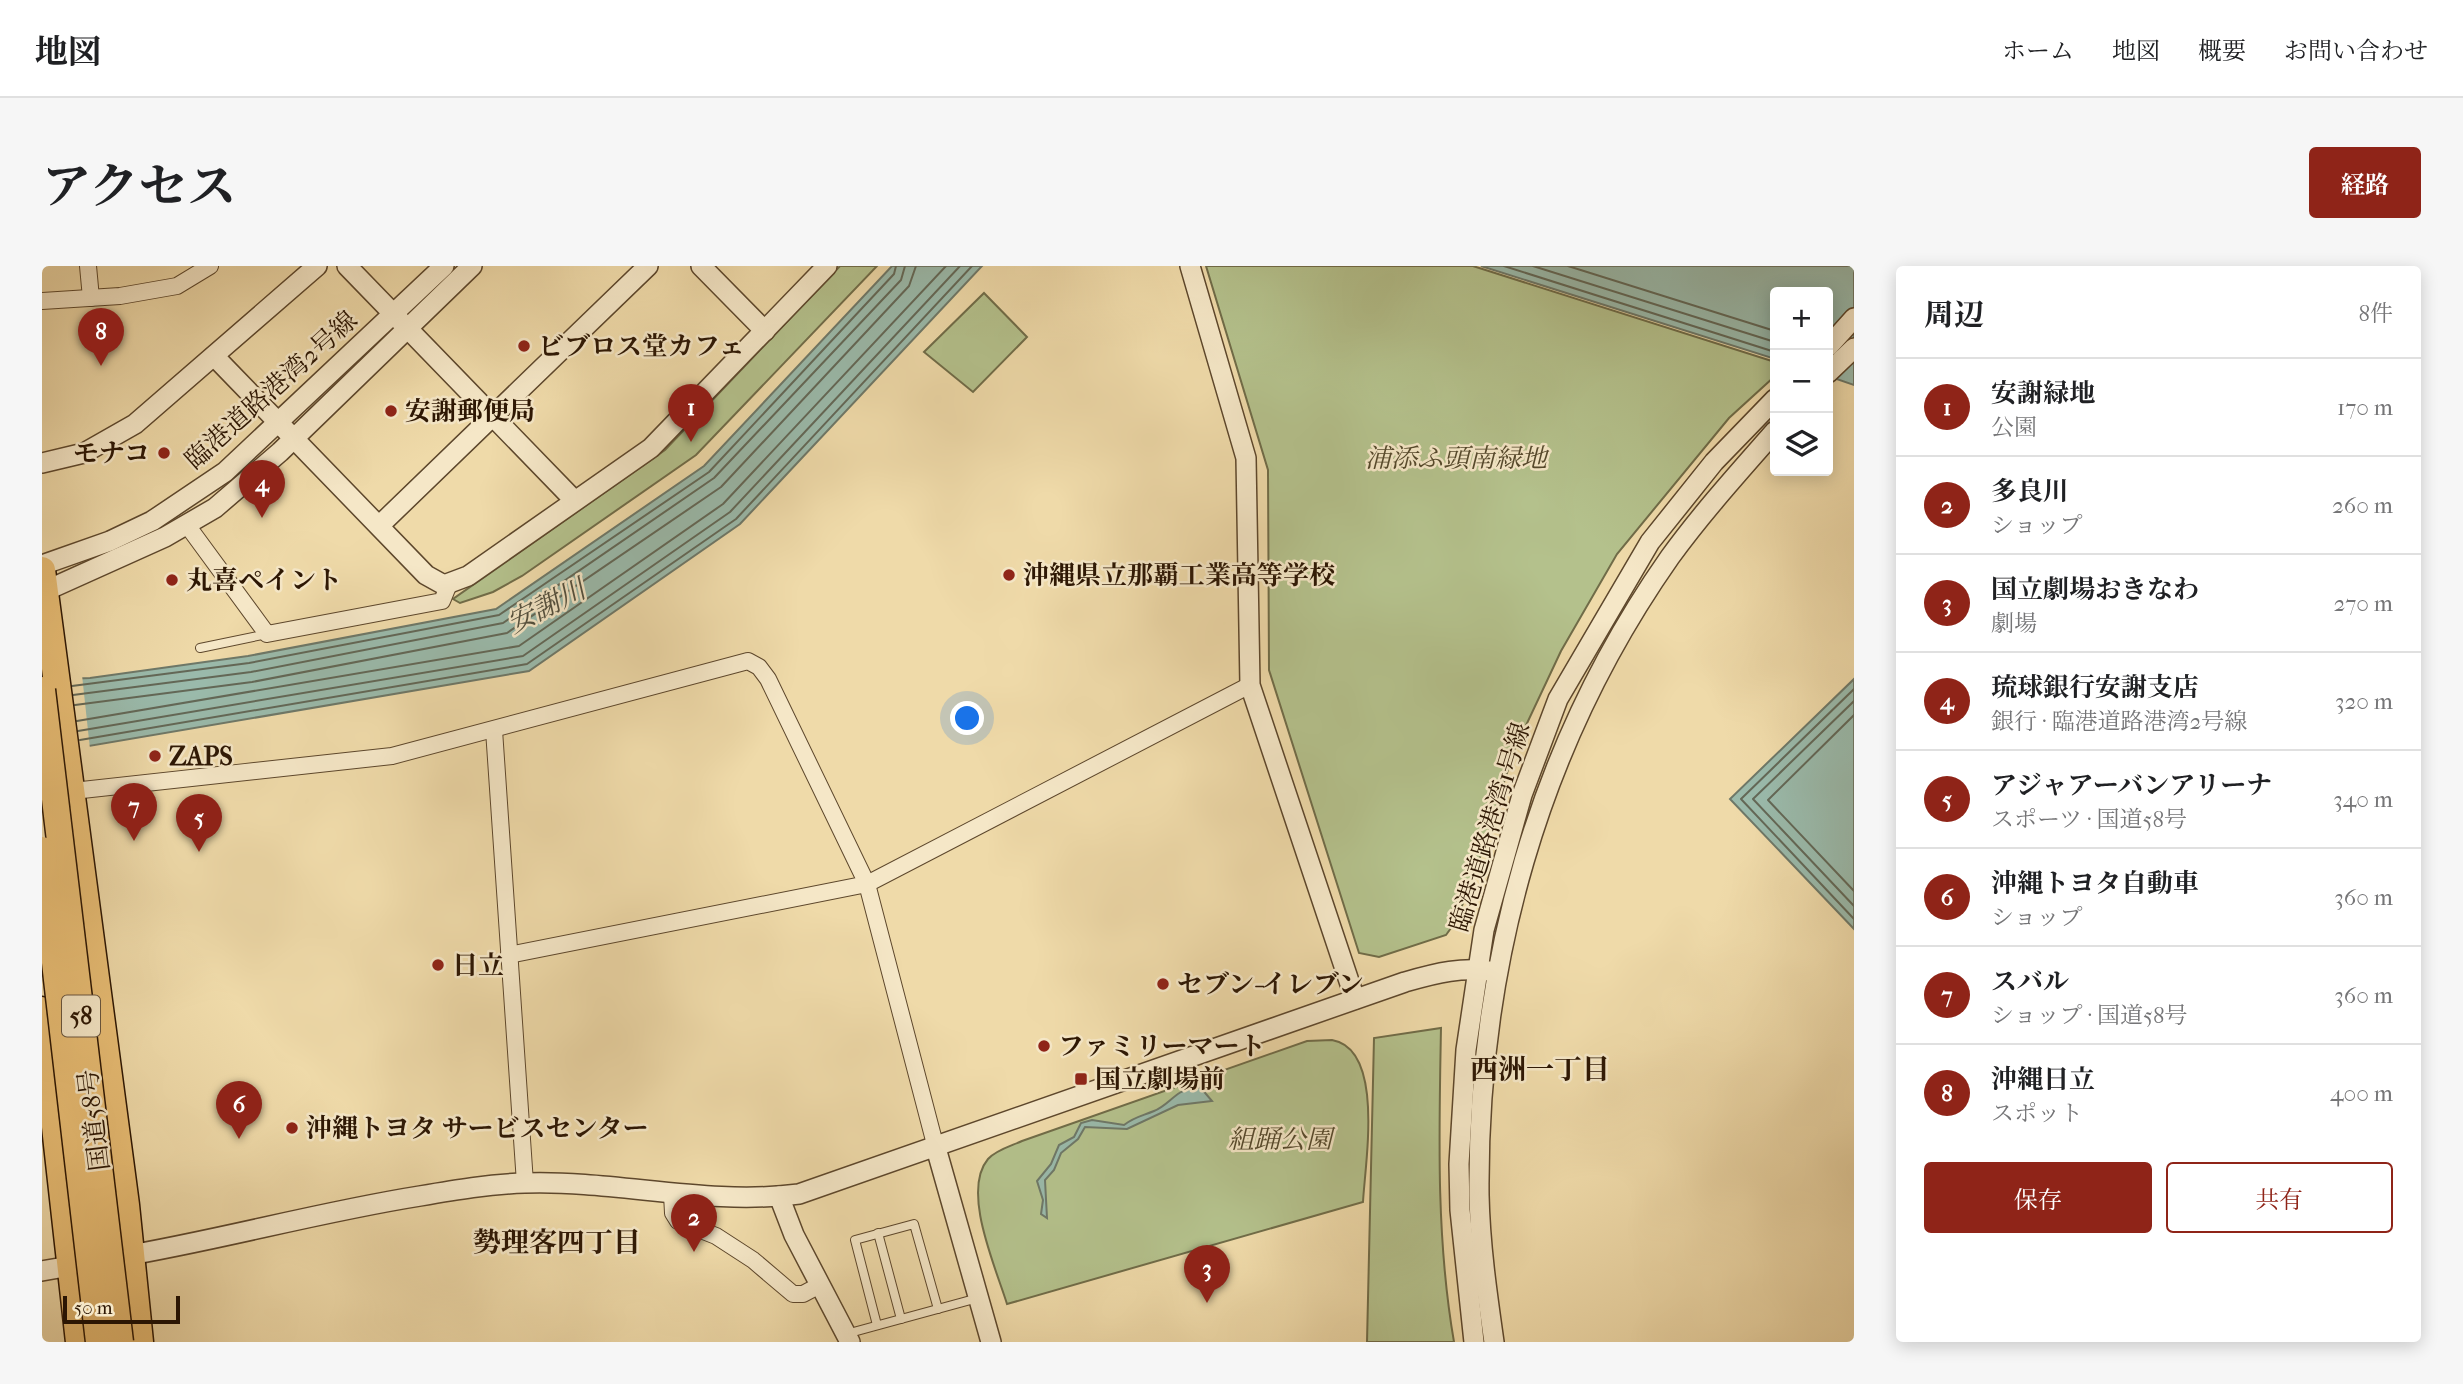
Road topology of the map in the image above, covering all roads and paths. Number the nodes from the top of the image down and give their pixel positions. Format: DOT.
graph roads {
  1 [pos="88,266"];
  2 [pos="210,266"];
  3 [pos="317,266"];
  4 [pos="347,266"];
  5 [pos="444,266"];
  6 [pos="472,266"];
  7 [pos="648,266"];
  8 [pos="701,266"];
  9 [pos="827,266"];
  10 [pos="1190,266"];
  11 [pos="91,298"];
  12 [pos="42,301"];
  13 [pos="1854,318"];
  14 [pos="400,322"];
  15 [pos="765,331"];
  16 [pos="1833,341"];
  17 [pos="1854,348"];
  18 [pos="214,356"];
  19 [pos="1833,368"];
  20 [pos="1770,404"];
  21 [pos="493,416"];
  22 [pos="280,424"];
  23 [pos="1770,437"];
  24 [pos="294,438"];
  25 [pos="42,463"];
  26 [pos="574,500"];
  27 [pos="187,525"];
  28 [pos="380,525"];
  29 [pos="43,575"];
  30 [pos="449,584"];
  31 [pos="267,634"];
  32 [pos="200,648"];
  33 [pos="50,681"];
  34 [pos="1250,685"];
  35 [pos="494,730"];
  36 [pos="73,791"];
  37 [pos="42,850"];
  38 [pos="867,884"];
  39 [pos="509,955"];
  40 [pos="1476,968"];
  41 [pos="1496,972"];
  42 [pos="1355,999"];
  43 [pos="42,1010"];
  44 [pos="44,1043"];
  45 [pos="49,1131"];
  46 [pos="936,1148"];
  47 [pos="525,1182"];
  48 [pos="672,1194"];
  49 [pos="779,1196"];
  50 [pos="878,1233"];
  51 [pos="132,1255"];
  52 [pos="73,1265"];
  53 [pos="42,1271"];
  54 [pos="820,1285"];
  55 [pos="978,1298"];
  56 [pos="938,1309"];
  57 [pos="901,1319"];
  58 [pos="877,1325"];
  59 [pos="848,1338"];
  60 [pos="79,1342"];
  61 [pos="99,1342"];
  62 [pos="120,1342"];
  63 [pos="139,1342"];
  64 [pos="991,1342"];
  65 [pos="1474,1342"];
  66 [pos="1494,1342"];
  1 -- 11 [label="street"];
  2 -- 11 [label="street"];
  3 -- 18 [label="street"];
  4 -- 14 [label="street"];
  5 -- 14 [label="street, 臨港道路港湾2号線"];
  6 -- 14 [label="street, 臨港道路港湾2号線"];
  7 -- 21 [label="street"];
  8 -- 15 [label="street"];
  9 -- 15 [label="street"];
  10 -- 34 [label="street"];
  11 -- 12 [label="street"];
  13 -- 16 [label="street"];
  14 -- 21 [label="street"];
  14 -- 22 [label="street, 臨港道路港湾2号線"];
  14 -- 24 [label="street, 臨港道路港湾2号線"];
  15 -- 26 [label="street"];
  17 -- 19 [label="street"];
  18 -- 22 [label="street"];
  18 -- 25 [label="street"];
  20 -- 40 [label="street, 臨港道路港湾1号線"];
  21 -- 26 [label="street"];
  21 -- 28 [label="street"];
  22 -- 24 [label="street"];
  22 -- 29 [label="street, 臨港道路港湾2号線"];
  23 -- 41 [label="street, 臨港道路港湾1号線"];
  24 -- 27 [label="street, 臨港道路港湾2号線"];
  24 -- 28 [label="street"];
  26 -- 30 [label="street"];
  27 -- 29 [label="street, 臨港道路港湾2号線"];
  27 -- 31 [label="street"];
  28 -- 30 [label="street"];
  29 -- 33 [label="highway, 58"];
  30 -- 31 [label="street"];
  31 -- 32 [label="lane"];
  33 -- 36 [label="highway, 58"];
  33 -- 62 [label="highway, 国道58号 / 58, bridge"];
  34 -- 38 [label="street"];
  34 -- 42 [label="street"];
  35 -- 36 [label="street"];
  35 -- 38 [label="street"];
  35 -- 39 [label="street"];
  36 -- 51 [label="highway, 58"];
  37 -- 61 [label="highway, 国道58号 / 58, bridge"];
  38 -- 39 [label="street"];
  38 -- 46 [label="street"];
  39 -- 47 [label="street"];
  40 -- 41 [label="street"];
  40 -- 42 [label="street"];
  40 -- 65 [label="street, 臨港道路港湾1号線"];
  41 -- 66 [label="street, 臨港道路港湾1号線"];
  42 -- 46 [label="street"];
  43 -- 44 [label="highway, 58"];
  44 -- 45 [label="highway, 58"];
  45 -- 52 [label="highway, 58"];
  46 -- 49 [label="street"];
  46 -- 55 [label="street"];
  47 -- 48 [label="street"];
  47 -- 51 [label="street"];
  48 -- 49 [label="street"];
  48 -- 54 [label="street"];
  49 -- 54 [label="street"];
  50 -- 56 [label="lane"];
  50 -- 57 [label="lane"];
  50 -- 58 [label="lane"];
  51 -- 52 [label="street"];
  51 -- 63 [label="highway, 58"];
  52 -- 53 [label="street"];
  52 -- 60 [label="highway, 58"];
  54 -- 59 [label="street"];
  55 -- 56 [label="lane"];
  55 -- 64 [label="street"];
  56 -- 57 [label="lane"];
  57 -- 58 [label="lane"];
  58 -- 59 [label="lane"];
}
